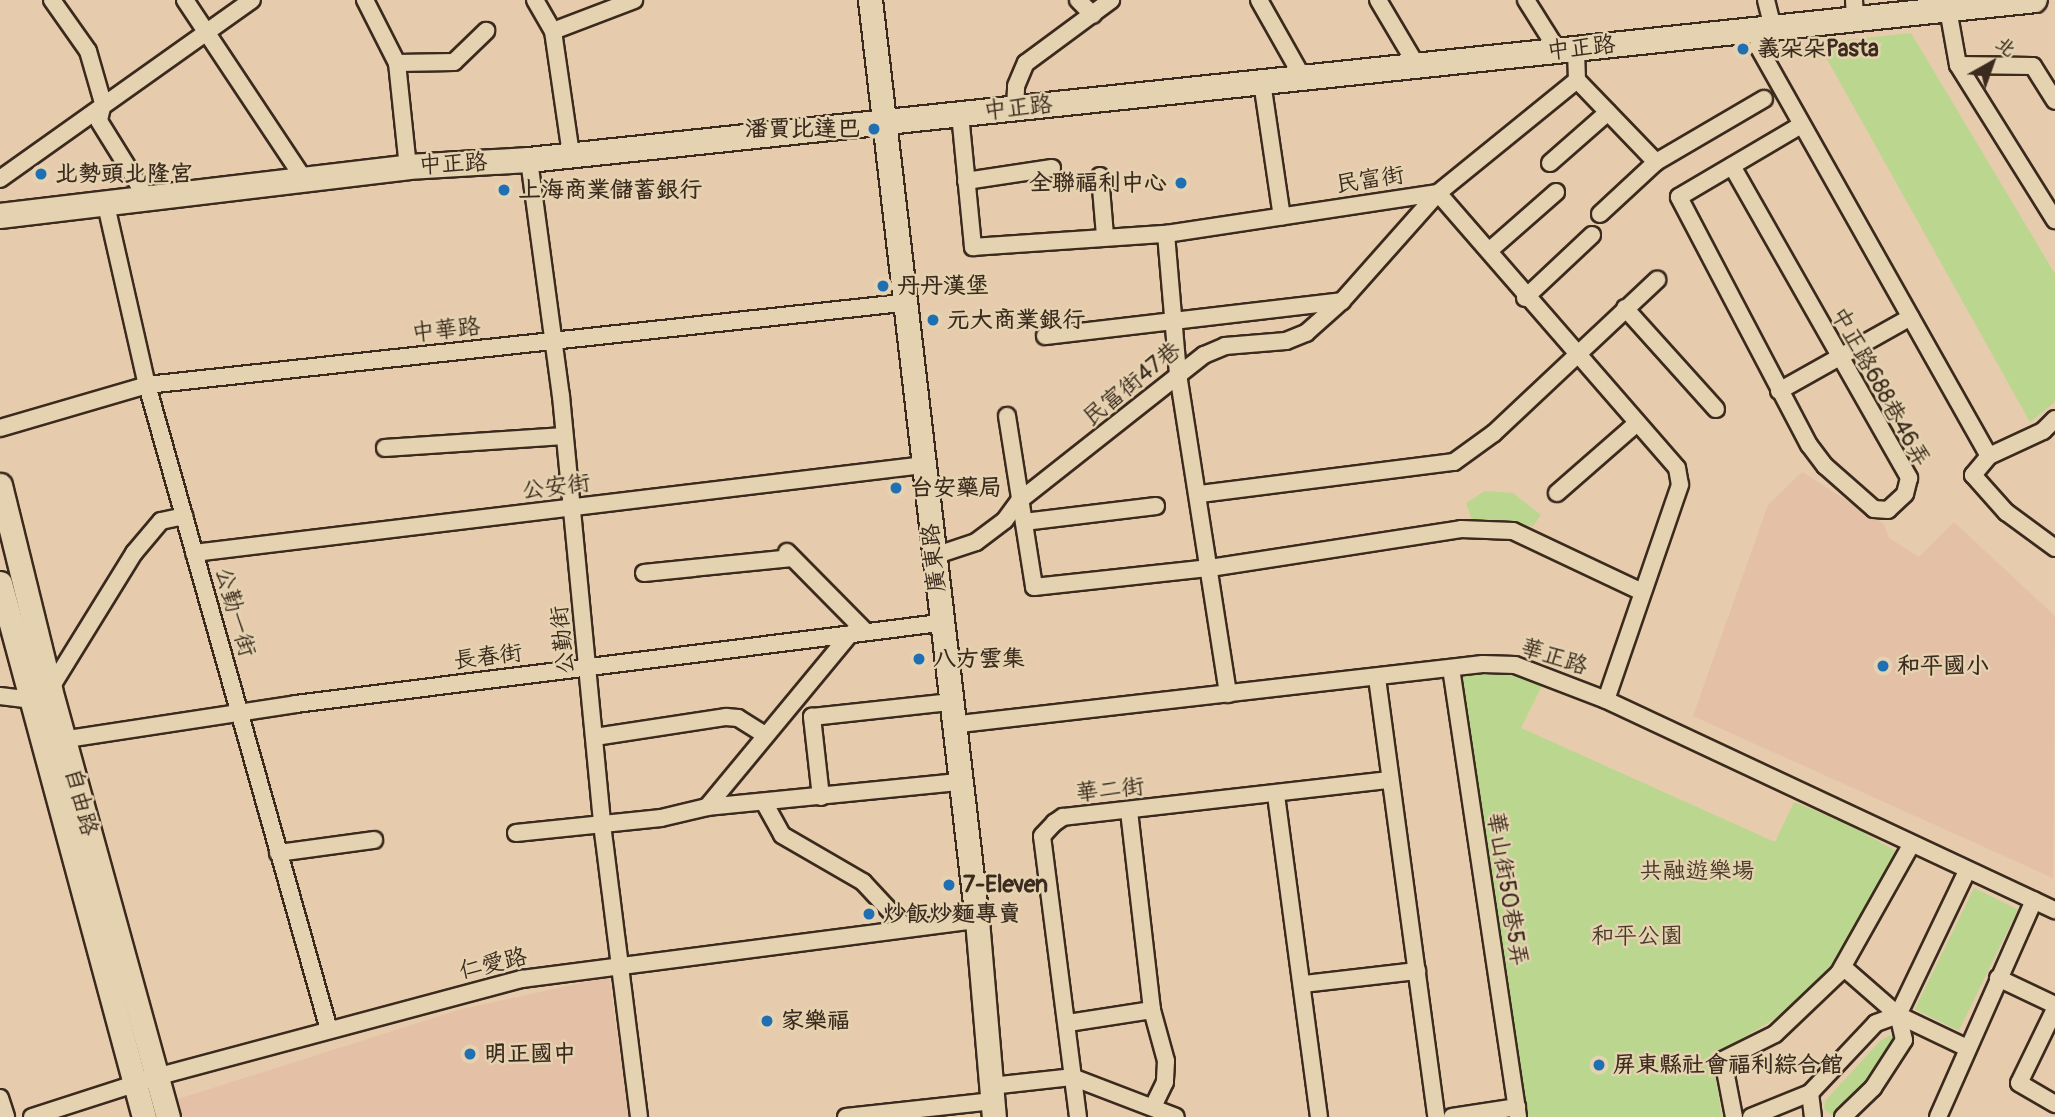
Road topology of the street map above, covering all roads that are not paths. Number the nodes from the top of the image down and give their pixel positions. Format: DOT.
graph roads {
  1 [pos="52,0"];
  2 [pos="185,0"];
  3 [pos="252,0"];
  4 [pos="365,0"];
  5 [pos="535,0"];
  6 [pos="634,0"];
  7 [pos="870,0"];
  8 [pos="1079,0"];
  9 [pos="1111,0"];
  10 [pos="1259,0"];
  11 [pos="1378,0"];
  12 [pos="1526,0"];
  13 [pos="1766,0"];
  14 [pos="2035,0"];
  15 [pos="2010,1"];
  16 [pos="1948,9"];
  17 [pos="1855,10"];
  18 [pos="1093,15"];
  19 [pos="1765,29"];
  20 [pos="205,31"];
  21 [pos="486,31"];
  22 [pos="553,31"];
  23 [pos="1567,50"];
  24 [pos="397,63"];
  25 [pos="1958,65"];
  26 [pos="1418,66"];
  27 [pos="1303,78"];
  28 [pos="1577,79"];
  29 [pos="1262,82"];
  30 [pos="1764,99"];
  31 [pos="2055,101"];
  32 [pos="103,103"];
  33 [pos="1015,108"];
  34 [pos="1608,112"];
  35 [pos="960,114"];
  36 [pos="881,122"];
  37 [pos="1801,125"];
  38 [pos="571,155"];
  39 [pos="529,160"];
  40 [pos="1656,162"];
  41 [pos="1550,163"];
  42 [pos="1732,166"];
  43 [pos="408,167"];
  44 [pos="1052,168"];
  45 [pos="1100,176"];
  46 [pos="0,178"];
  47 [pos="304,178"];
  48 [pos="966,181"];
  49 [pos="1556,192"];
  50 [pos="1438,193"];
  51 [pos="148,200"];
  52 [pos="106,205"];
  53 [pos="1600,214"];
  54 [pos="0,216"];
  55 [pos="1282,217"];
  56 [pos="2055,220"];
  57 [pos="1166,234"];
  58 [pos="1592,235"];
  59 [pos="1105,236"];
  60 [pos="1490,250"];
  61 [pos="1657,280"];
  62 [pos="1525,298"];
  63 [pos="1342,301"];
  64 [pos="902,303"];
  65 [pos="1625,308"];
  66 [pos="1910,317"];
  67 [pos="1175,324"];
  68 [pos="1045,336"];
  69 [pos="553,342"];
  70 [pos="1575,355"];
  71 [pos="1839,357"];
  72 [pos="1178,374"];
  73 [pos="147,385"];
  74 [pos="1779,391"];
  75 [pos="1716,409"];
  76 [pos="1007,416"];
  77 [pos="2054,422"];
  78 [pos="1637,423"];
  79 [pos="0,428"];
  80 [pos="564,436"];
  81 [pos="386,448"];
  82 [pos="1989,456"];
  83 [pos="923,465"];
  84 [pos="0,485"];
  85 [pos="1200,494"];
  86 [pos="1557,494"];
  87 [pos="1019,501"];
  88 [pos="1156,506"];
  89 [pos="573,509"];
  90 [pos="184,516"];
  91 [pos="1024,522"];
  92 [pos="2055,548"];
  93 [pos="194,553"];
  94 [pos="934,556"];
  95 [pos="1210,568"];
  96 [pos="644,573"];
  97 [pos="0,583"];
  98 [pos="1640,591"];
  99 [pos="940,623"];
  100 [pos="858,634"];
  101 [pos="589,667"];
  102 [pos="1451,668"];
  103 [pos="1377,678"];
  104 [pos="41,694"];
  105 [pos="1228,694"];
  106 [pos="0,696"];
  107 [pos="1606,700"];
  108 [pos="239,712"];
  109 [pos="950,713"];
  110 [pos="765,735"];
  111 [pos="595,737"];
  112 [pos="53,741"];
  113 [pos="1388,780"];
  114 [pos="958,782"];
  115 [pos="1276,795"];
  116 [pos="821,797"];
  117 [pos="765,804"];
  118 [pos="706,807"];
  119 [pos="1129,811"];
  120 [pos="602,824"];
  121 [pos="516,833"];
  122 [pos="374,840"];
  123 [pos="1912,845"];
  124 [pos="278,853"];
  125 [pos="1967,871"];
  126 [pos="2034,900"];
  127 [pos="2055,910"];
  128 [pos="977,920"];
  129 [pos="904,926"];
  130 [pos="619,963"];
  131 [pos="1843,967"];
  132 [pos="1417,971"];
  133 [pos="1997,978"];
  134 [pos="1304,984"];
  135 [pos="2055,1007"];
  136 [pos="1152,1010"];
  137 [pos="1898,1015"];
  138 [pos="1068,1023"];
  139 [pos="329,1030"];
  140 [pos="1967,1048"];
  141 [pos="1072,1077"];
  142 [pos="145,1080"];
  143 [pos="1810,1093"];
  144 [pos="0,1098"];
  145 [pos="993,1101"];
  146 [pos="2055,1104"];
  147 [pos="1154,1105"];
  148 [pos="1518,1112"];
  149 [pos="6,1117"];
  150 [pos="32,1117"];
  151 [pos="144,1117"];
  152 [pos="168,1117"];
  153 [pos="639,1117"];
  154 [pos="846,1117"];
  155 [pos="1078,1117"];
  156 [pos="1176,1117"];
  157 [pos="1319,1117"];
  158 [pos="1436,1117"];
  159 [pos="1452,1117"];
  160 [pos="1734,1117"];
  161 [pos="1751,1117"];
  162 [pos="1813,1117"];
  163 [pos="1843,1117"];
  164 [pos="1938,1117"];
  1 -- 32 [label="street"];
  2 -- 20 [label="street"];
  3 -- 20 [label="street"];
  4 -- 24 [label="street"];
  5 -- 22 [label="street"];
  6 -- 22 [label="street"];
  7 -- 36 [label="street, 廣東路"];
  8 -- 18 [label="street"];
  9 -- 18 [label="street"];
  10 -- 27 [label="street"];
  11 -- 26 [label="street"];
  12 -- 23 [label="street"];
  13 -- 19 [label="street"];
  14 -- 15 [label="main road, 中正路"];
  15 -- 16 [label="main road, 中正路"];
  16 -- 17 [label="main road, 中正路"];
  16 -- 25 [label="street"];
  17 -- 19 [label="main road, 中正路"];
  18 -- 33 [label="street"];
  19 -- 23 [label="main road, 中正路"];
  19 -- 37 [label="street"];
  20 -- 32 [label="street"];
  20 -- 47 [label="street"];
  21 -- 24 [label="street"];
  22 -- 38 [label="street"];
  23 -- 26 [label="main road, 中正路"];
  23 -- 28 [label="street"];
  24 -- 43 [label="street"];
  25 -- 31 [label="street"];
  25 -- 56 [label="street"];
  26 -- 27 [label="main road, 中正路"];
  27 -- 29 [label="main road, 中正路"];
  28 -- 34 [label="street"];
  28 -- 50 [label="street, 民富街47巷"];
  29 -- 33 [label="main road, 中正路"];
  29 -- 55 [label="street"];
  30 -- 40 [label="street"];
  32 -- 46 [label="street"];
  32 -- 51 [label="street"];
  33 -- 35 [label="main road, 中正路"];
  34 -- 40 [label="street"];
  34 -- 41 [label="street"];
  35 -- 36 [label="main road, 中正路"];
  35 -- 48 [label="street"];
  36 -- 38 [label="main road, 中正路"];
  36 -- 64 [label="street, 廣東路"];
  37 -- 42 [label="street"];
  37 -- 66 [label="street"];
  38 -- 39 [label="main road, 中正路"];
  39 -- 43 [label="main road, 中正路"];
  39 -- 69 [label="street, 公勤街"];
  40 -- 53 [label="street"];
  42 -- 71 [label="street, 中正路688巷46弄"];
  42 -- 74 [label="street, 中正路688巷46弄"];
  43 -- 47 [label="main road, 中正路"];
  44 -- 48 [label="street"];
  45 -- 59 [label="street"];
  47 -- 51 [label="main road, 中正路"];
  48 -- 59 [label="street, 民富街"];
  49 -- 60 [label="street"];
  50 -- 55 [label="street, 民富街"];
  50 -- 60 [label="street, 民富街"];
  50 -- 63 [label="street, 民富街47巷"];
  51 -- 52 [label="main road, 中正路"];
  52 -- 54 [label="main road, 中正路"];
  52 -- 73 [label="street, 公勤一街"];
  55 -- 57 [label="street, 民富街"];
  57 -- 59 [label="street, 民富街"];
  57 -- 67 [label="street"];
  58 -- 62 [label="street"];
  60 -- 62 [label="street, 民富街"];
  61 -- 65 [label="street"];
  62 -- 70 [label="street, 民富街"];
  63 -- 67 [label="street"];
  63 -- 72 [label="street, 民富街47巷"];
  64 -- 69 [label="street, 中華路"];
  64 -- 83 [label="street, 廣東路"];
  65 -- 70 [label="street"];
  65 -- 75 [label="street"];
  66 -- 71 [label="street"];
  66 -- 82 [label="street"];
  67 -- 68 [label="street"];
  67 -- 72 [label="street"];
  69 -- 73 [label="street, 中華路"];
  69 -- 80 [label="street, 公勤街"];
  70 -- 78 [label="street, 民富街"];
  70 -- 85 [label="street"];
  71 -- 74 [label="street"];
  71 -- 74 [label="street, 中正路688巷46弄"];
  72 -- 85 [label="street"];
  72 -- 87 [label="street, 民富街47巷"];
  73 -- 79 [label="street, 中華路"];
  73 -- 90 [label="street, 公勤一街"];
  76 -- 87 [label="street"];
  77 -- 82 [label="street"];
  78 -- 86 [label="street"];
  78 -- 98 [label="street, 民富街"];
  80 -- 81 [label="street"];
  80 -- 89 [label="street, 公勤街"];
  82 -- 92 [label="street"];
  83 -- 89 [label="street, 公安街"];
  83 -- 94 [label="street, 廣東路"];
  84 -- 104 [label="street, 自由路"];
  85 -- 95 [label="street"];
  87 -- 91 [label="street"];
  87 -- 94 [label="street, 民富街47巷"];
  88 -- 91 [label="street"];
  89 -- 93 [label="street, 公安街"];
  89 -- 101 [label="street, 公勤街"];
  90 -- 93 [label="street, 公勤一街"];
  90 -- 104 [label="street"];
  91 -- 95 [label="street"];
  93 -- 108 [label="street, 公勤一街"];
  94 -- 99 [label="street, 廣東路"];
  95 -- 98 [label="street"];
  95 -- 105 [label="street"];
  96 -- 100 [label="street"];
  97 -- 104 [label="street, 自由路"];
  98 -- 107 [label="street, 民富街"];
  99 -- 100 [label="street, 長春街"];
  99 -- 109 [label="street, 廣東路"];
  100 -- 101 [label="street, 長春街"];
  100 -- 110 [label="street"];
  101 -- 108 [label="street, 長春街"];
  101 -- 111 [label="street, 公勤街"];
  102 -- 103 [label="street, 華正路"];
  102 -- 107 [label="street, 華正路"];
  102 -- 148 [label="street, 華山街50巷5弄"];
  103 -- 105 [label="street, 華正路"];
  103 -- 113 [label="street"];
  104 -- 106 [label="street"];
  104 -- 112 [label="street, 自由路"];
  105 -- 109 [label="street, 華正路"];
  107 -- 123 [label="street, 華正路"];
  108 -- 112 [label="street, 長春街"];
  108 -- 124 [label="street, 公勤一街"];
  109 -- 114 [label="street, 廣東路"];
  109 -- 116 [label="street, 華正路"];
  110 -- 111 [label="street"];
  110 -- 118 [label="street"];
  111 -- 120 [label="street, 公勤街"];
  112 -- 142 [label="street, 自由路"];
  113 -- 115 [label="street, 華二街"];
  113 -- 132 [label="street"];
  114 -- 116 [label="street"];
  114 -- 128 [label="street, 廣東路"];
  115 -- 119 [label="street, 華二街"];
  115 -- 134 [label="street"];
  116 -- 117 [label="street"];
  117 -- 118 [label="street"];
  117 -- 129 [label="street"];
  118 -- 120 [label="street"];
  119 -- 136 [label="street"];
  119 -- 138 [label="street, 華二街"];
  120 -- 121 [label="street"];
  120 -- 130 [label="street, 公勤街"];
  122 -- 124 [label="street"];
  123 -- 125 [label="street, 華正路"];
  123 -- 131 [label="street"];
  124 -- 139 [label="street, 公勤一街"];
  125 -- 126 [label="street, 華正路"];
  125 -- 137 [label="street"];
  126 -- 127 [label="street, 華正路"];
  126 -- 133 [label="street"];
  128 -- 129 [label="street, 仁愛路"];
  128 -- 145 [label="street, 廣東路"];
  129 -- 130 [label="street, 仁愛路"];
  130 -- 139 [label="street, 仁愛路"];
  130 -- 153 [label="street, 公勤街"];
  131 -- 137 [label="street"];
  131 -- 160 [label="street"];
  132 -- 134 [label="street"];
  132 -- 158 [label="street"];
  133 -- 135 [label="street"];
  133 -- 140 [label="street"];
  134 -- 157 [label="street"];
  135 -- 146 [label="street"];
  136 -- 138 [label="street"];
  136 -- 147 [label="street"];
  137 -- 140 [label="street"];
  137 -- 143 [label="street"];
  137 -- 163 [label="street"];
  138 -- 141 [label="street, 華二街"];
  139 -- 142 [label="street, 仁愛路"];
  140 -- 164 [label="street"];
  141 -- 145 [label="street"];
  141 -- 147 [label="street"];
  141 -- 155 [label="street, 華二街"];
  142 -- 150 [label="street, 仁愛路"];
  142 -- 151 [label="street, 自由路"];
  142 -- 152 [label="street, 自由路"];
  143 -- 161 [label="street"];
  143 -- 162 [label="street"];
  144 -- 149 [label="street"];
  145 -- 154 [label="street"];
  147 -- 156 [label="street"];
  148 -- 159 [label="street"];
}
